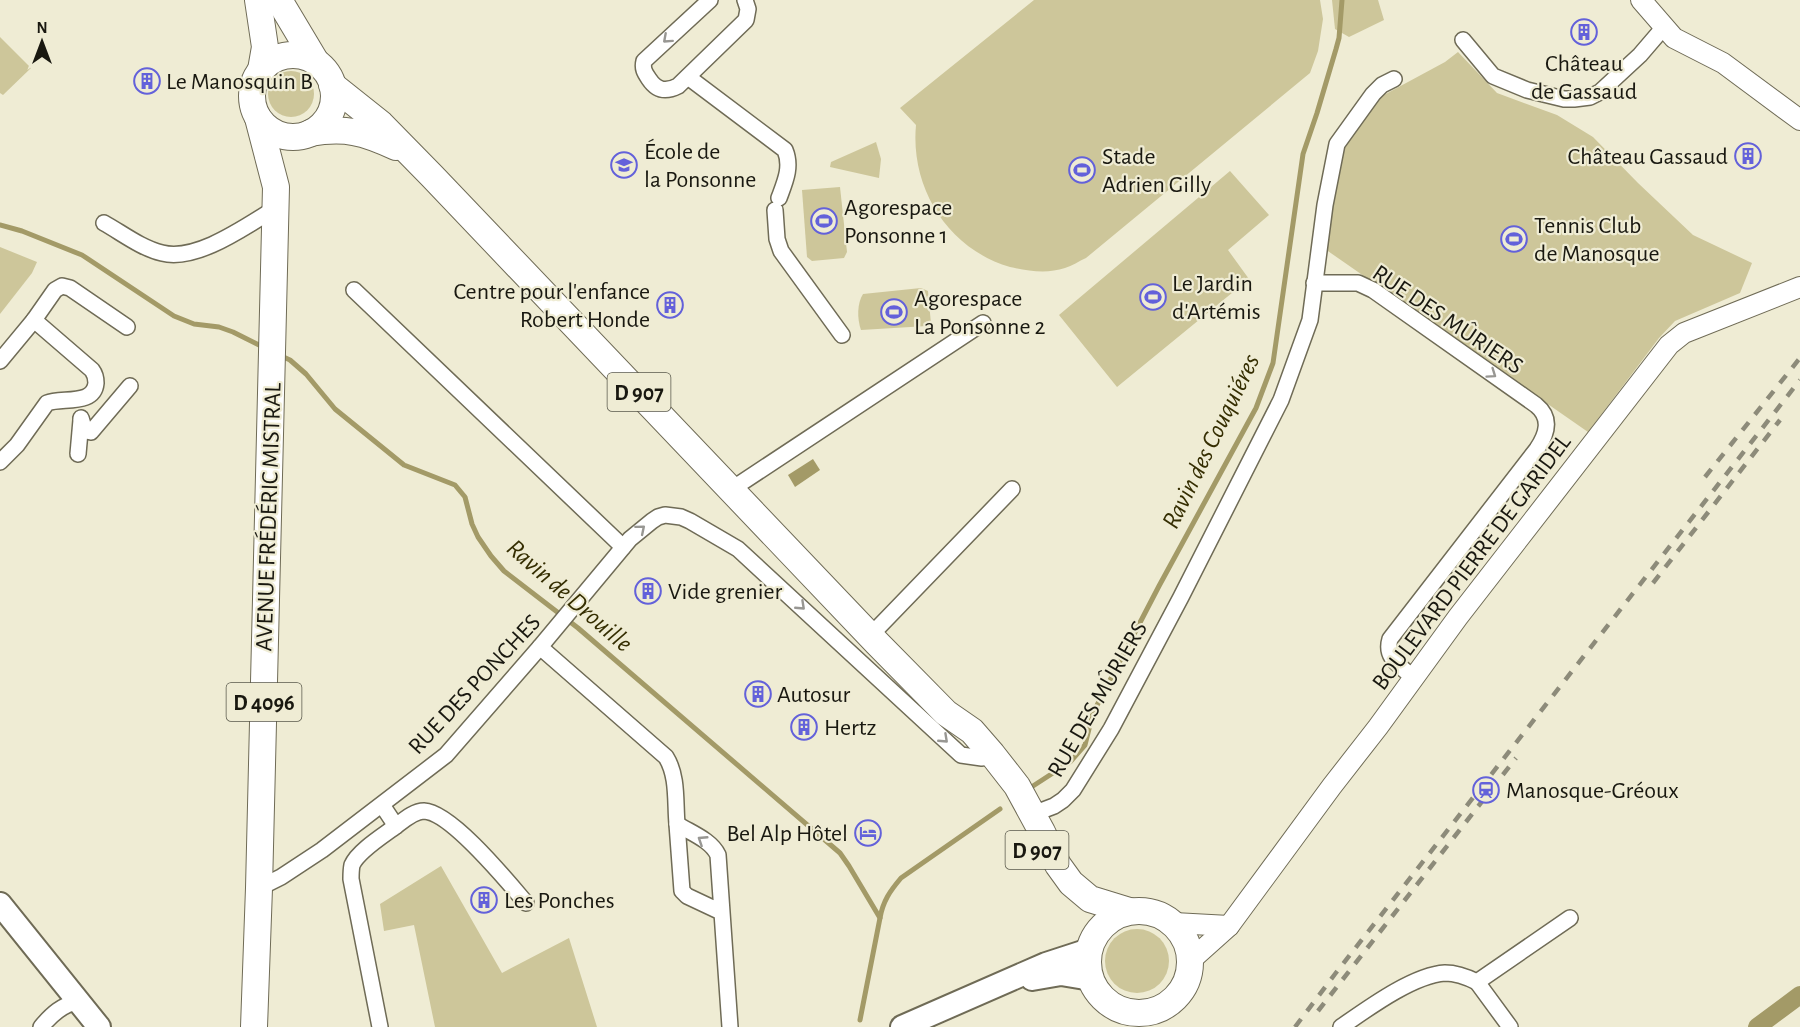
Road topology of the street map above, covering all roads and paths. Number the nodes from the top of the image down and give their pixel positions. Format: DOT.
graph roads {
  1 [pos="710,0"];
  2 [pos="745,0"];
  3 [pos="1641,0"];
  4 [pos="262,2"];
  5 [pos="1669,33"];
  6 [pos="1463,40"];
  7 [pos="316,62"];
  8 [pos="261,70"];
  9 [pos="688,77"];
  10 [pos="1394,79"];
  11 [pos="332,85"];
  12 [pos="258,118"];
  13 [pos="1800,120"];
  14 [pos="314,133"];
  15 [pos="406,151"];
  16 [pos="276,198"];
  17 [pos="104,223"];
  18 [pos="1314,283"];
  19 [pos="1800,287"];
  20 [pos="354,290"];
  21 [pos="34,320"];
  22 [pos="983,323"];
  23 [pos="127,327"];
  24 [pos="842,335"];
  25 [pos="0,361"];
  26 [pos="130,386"];
  27 [pos="83,399"];
  28 [pos="81,418"];
  29 [pos="78,454"];
  30 [pos="1,459"];
  31 [pos="732,489"];
  32 [pos="1012,489"];
  33 [pos="623,547"];
  34 [pos="870,636"];
  35 [pos="540,647"];
  36 [pos="1414,678"];
  37 [pos="946,713"];
  38 [pos="982,758"];
  39 [pos="382,805"];
  40 [pos="1033,814"];
  41 [pos="677,824"];
  42 [pos="396,826"];
  43 [pos="259,888"];
  44 [pos="526,903"];
  45 [pos="0,904"];
  46 [pos="1129,911"];
  47 [pos="721,912"];
  48 [pos="1570,918"];
  49 [pos="0,920"];
  50 [pos="1174,923"];
  51 [pos="1229,926"];
  52 [pos="1091,945"];
  53 [pos="1191,960"];
  54 [pos="1091,979"];
  55 [pos="1477,982"];
  56 [pos="1004,983"];
  57 [pos="72,1003"];
  58 [pos="1110,1016"];
  59 [pos="1147,1019"];
  60 [pos="41,1027"];
  61 [pos="83,1027"];
  62 [pos="99,1027"];
  63 [pos="254,1027"];
  64 [pos="380,1027"];
  65 [pos="729,1027"];
  66 [pos="902,1027"];
  67 [pos="1341,1027"];
  68 [pos="1510,1027"];
  1 -- 9 [label="street, one-way"];
  2 -- 9 [label="street"];
  3 -- 5 [label="street"];
  4 -- 7 [label="main road"];
  4 -- 8 [label="main road"];
  5 -- 6 [label="street"];
  5 -- 13 [label="street"];
  7 -- 8 [label="main road"];
  7 -- 11 [label="main road"];
  8 -- 12 [label="main road"];
  9 -- 24 [label="street"];
  10 -- 18 [label="street"];
  11 -- 14 [label="main road"];
  11 -- 15 [label="main road, D 907"];
  12 -- 14 [label="main road"];
  12 -- 16 [label="main road, AVENUE FRÉDÉRIC MISTRAL / D 4096"];
  14 -- 15 [label="main road, D 907"];
  14 -- 16 [label="main road, AVENUE FRÉDÉRIC MISTRAL / D 4096"];
  15 -- 31 [label="main road, D 907"];
  16 -- 17 [label="street"];
  16 -- 43 [label="main road, AVENUE FRÉDÉRIC MISTRAL / D 4096"];
  18 -- 36 [label="street, RUE DES MÛRIERS, one-way"];
  18 -- 40 [label="street, RUE DES MÛRIERS"];
  19 -- 36 [label="street, BOULEVARD PIERRE DE GARIDEL"];
  20 -- 33 [label="street"];
  21 -- 23 [label="street"];
  21 -- 25 [label="street"];
  21 -- 27 [label="street"];
  22 -- 31 [label="street"];
  26 -- 28 [label="street"];
  27 -- 28 [label="street"];
  27 -- 30 [label="street"];
  28 -- 29 [label="street"];
  31 -- 34 [label="main road, D 907"];
  32 -- 34 [label="street"];
  33 -- 35 [label="street, RUE DES PONCHES"];
  33 -- 38 [label="street, RUE DES PONCHES, one-way"];
  34 -- 37 [label="main road, D 907"];
  35 -- 39 [label="street, RUE DES PONCHES"];
  35 -- 41 [label="street"];
  36 -- 51 [label="street, BOULEVARD PIERRE DE GARIDEL"];
  37 -- 38 [label="main road, D 907"];
  37 -- 40 [label="main road, D 907"];
  38 -- 52 [label="main road, D 907"];
  39 -- 42 [label="street"];
  39 -- 43 [label="street, RUE DES PONCHES"];
  40 -- 46 [label="main road, D 907"];
  47 -- 41 [label="street, one-way"];
  41 -- 47 [label="street"];
  42 -- 44 [label="street"];
  42 -- 64 [label="street"];
  43 -- 63 [label="main road, AVENUE FRÉDÉRIC MISTRAL / D 4096"];
  45 -- 57 [label="main road"];
  46 -- 50 [label="main road"];
  46 -- 52 [label="main road"];
  47 -- 65 [label="street"];
  48 -- 55 [label="street"];
  49 -- 57 [label="main road"];
  50 -- 51 [label="street"];
  50 -- 53 [label="main road"];
  51 -- 53 [label="street, BOULEVARD PIERRE DE GARIDEL"];
  52 -- 54 [label="main road"];
  52 -- 56 [label="main road"];
  53 -- 59 [label="main road"];
  54 -- 56 [label="main road"];
  54 -- 58 [label="main road"];
  55 -- 67 [label="street"];
  55 -- 68 [label="street"];
  56 -- 66 [label="main road"];
  57 -- 60 [label="street"];
  57 -- 61 [label="main road"];
  57 -- 62 [label="main road"];
  58 -- 59 [label="main road"];
}
